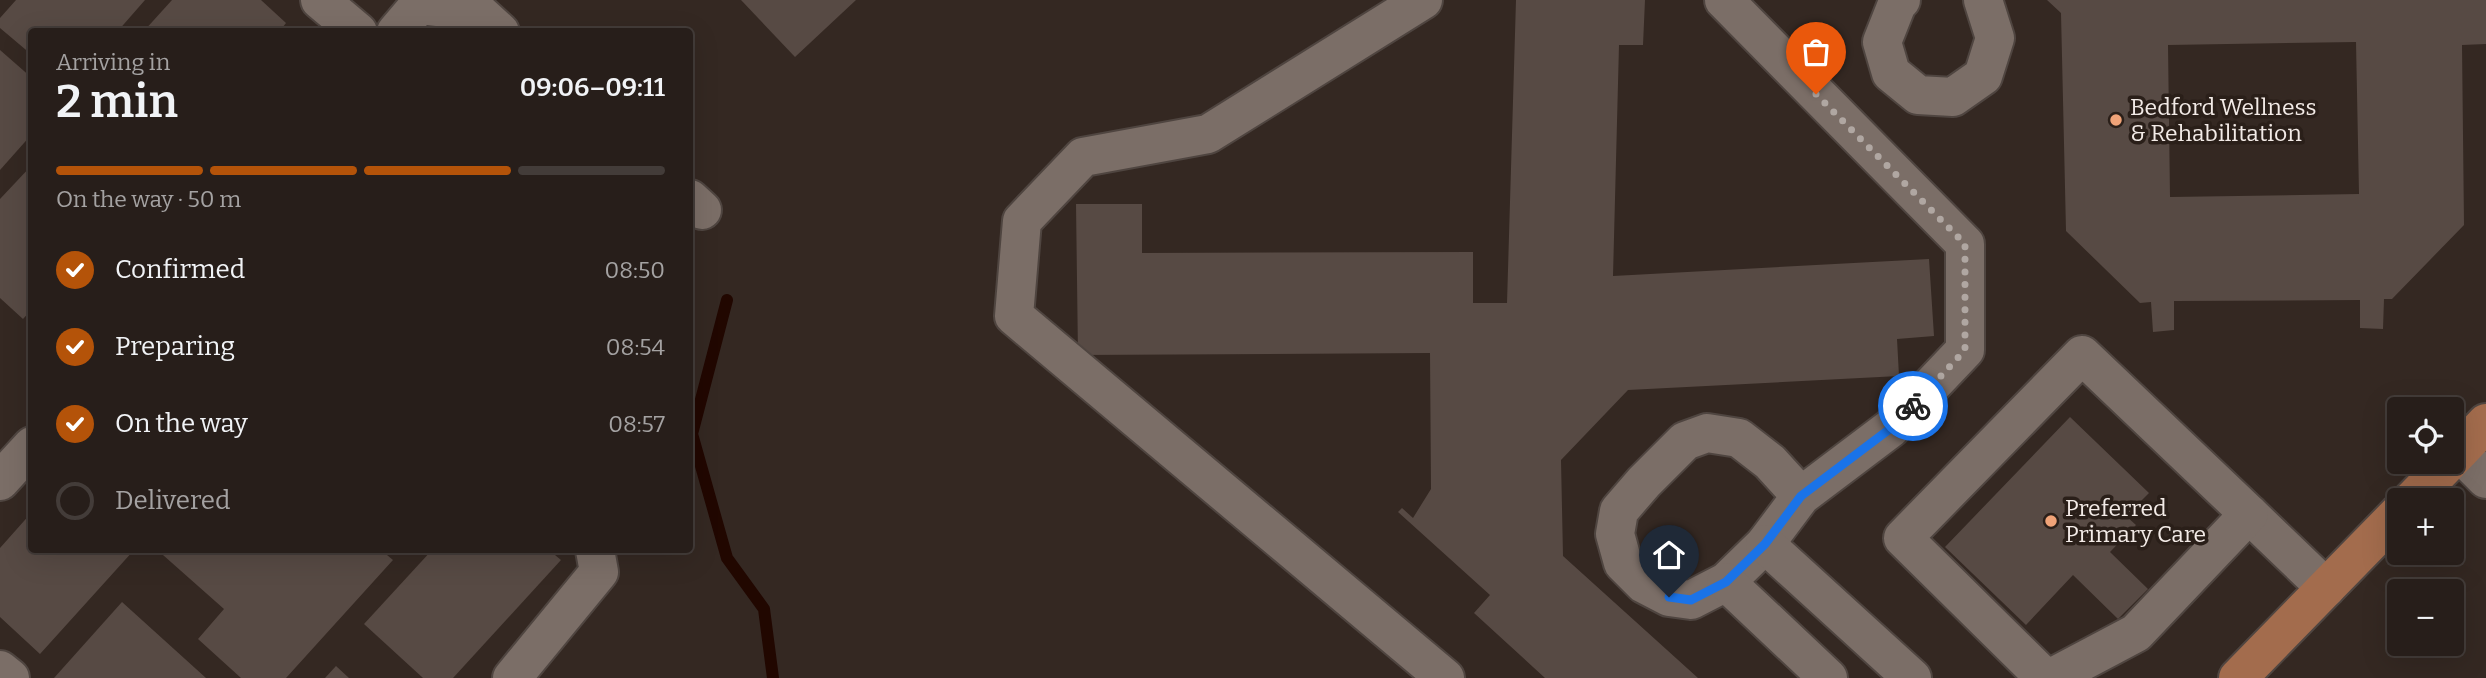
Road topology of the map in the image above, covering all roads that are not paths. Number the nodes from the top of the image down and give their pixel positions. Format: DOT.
graph roads {
  1 [pos="320,0"];
  2 [pos="1423,0"];
  3 [pos="1724,0"];
  4 [pos="1901,0"];
  5 [pos="1983,0"];
  6 [pos="481,14"];
  7 [pos="407,18"];
  8 [pos="353,28"];
  9 [pos="2486,424"];
  10 [pos="2464,447"];
  11 [pos="28,450"];
  12 [pos="2464,465"];
  13 [pos="2437,474"];
  14 [pos="2486,480"];
  15 [pos="0,481"];
  16 [pos="2424,488"];
  17 [pos="1801,496"];
  18 [pos="2249,514"];
  19 [pos="2387,525"];
  20 [pos="1765,544"];
  21 [pos="596,553"];
  22 [pos="1726,582"];
  23 [pos="2326,588"];
  24 [pos="0,670"];
  25 [pos="2034,674"];
  26 [pos="10,678"];
  27 [pos="512,678"];
  28 [pos="1445,678"];
  29 [pos="1828,678"];
  30 [pos="1912,678"];
  31 [pos="2238,678"];
  1 -- 8 [label="street"];
  2 -- 28 [label="street"];
  3 -- 17 [label="street"];
  4 -- 5 [label="street"];
  6 -- 7 [label="street"];
  9 -- 10 [label="main road"];
  11 -- 15 [label="street"];
  12 -- 14 [label="street"];
  13 -- 16 [label="main road"];
  17 -- 20 [label="street"];
  17 -- 22 [label="street"];
  18 -- 23 [label="street"];
  18 -- 25 [label="street"];
  18 -- 25 [label="street"];
  19 -- 23 [label="main road"];
  20 -- 22 [label="street"];
  20 -- 30 [label="street"];
  21 -- 27 [label="street"];
  22 -- 29 [label="street"];
  23 -- 31 [label="main road"];
  24 -- 26 [label="street"];
}
